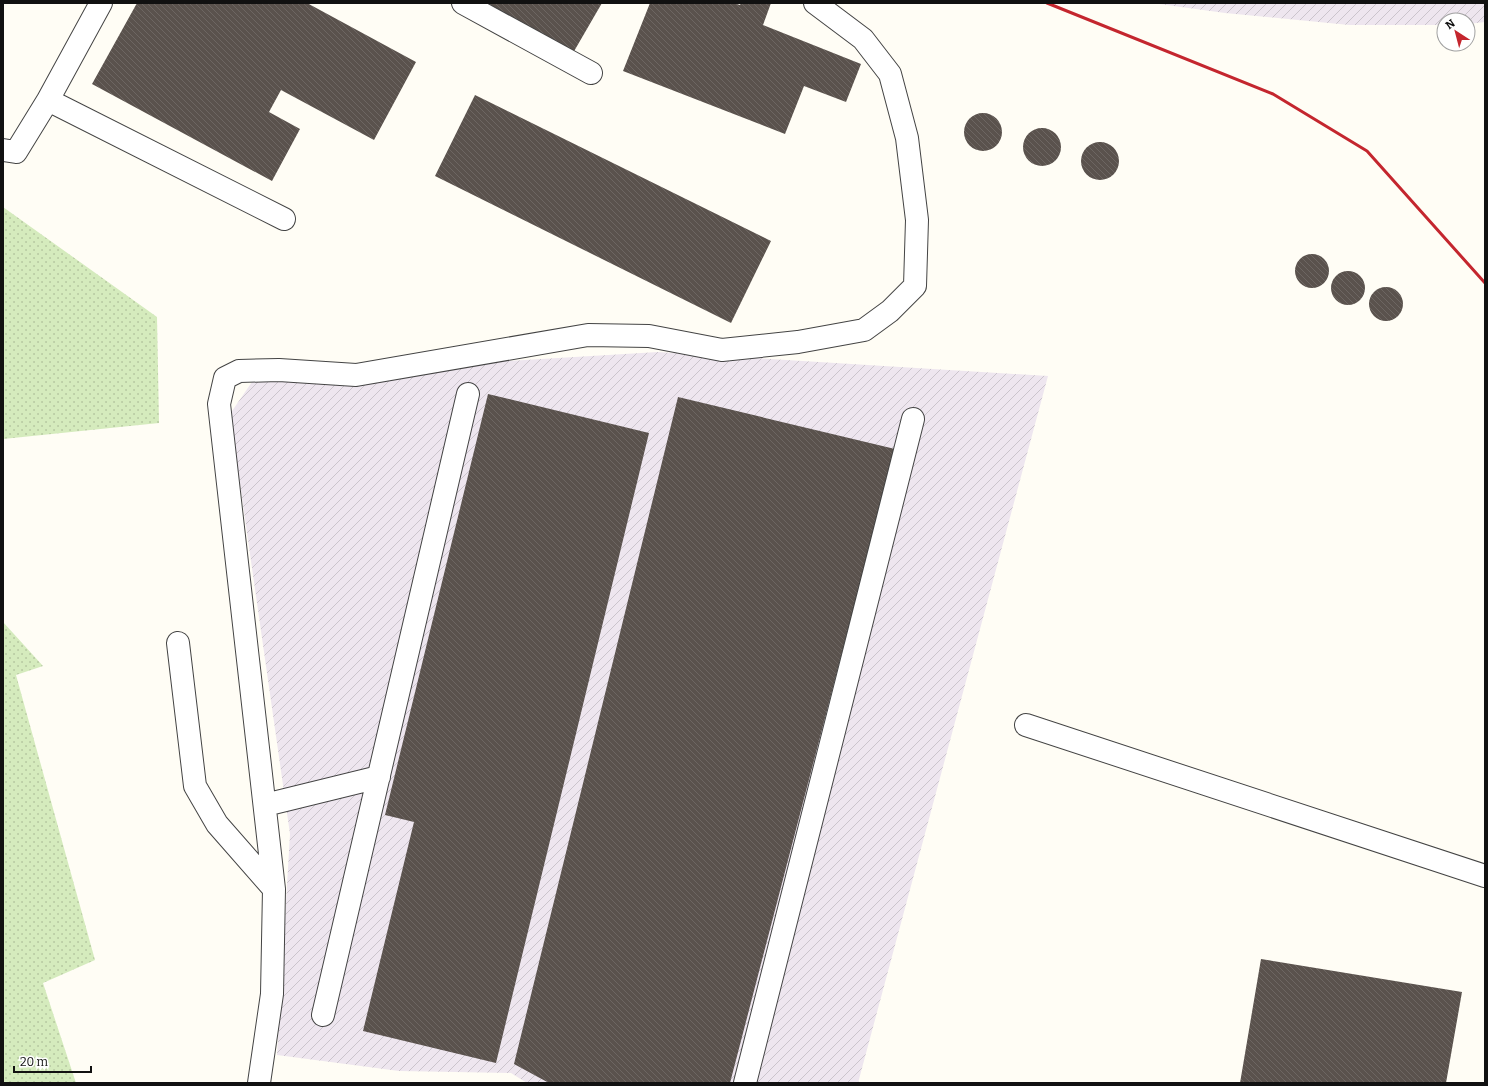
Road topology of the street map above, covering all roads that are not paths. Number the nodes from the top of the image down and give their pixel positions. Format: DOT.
graph roads {
  1 [pos="102,3"];
  2 [pos="463,3"];
  3 [pos="815,3"];
  4 [pos="591,73"];
  5 [pos="48,100"];
  6 [pos="3,150"];
  7 [pos="284,219"];
  8 [pos="468,394"];
  9 [pos="913,419"];
  10 [pos="178,643"];
  11 [pos="1026,725"];
  12 [pos="379,777"];
  13 [pos="264,805"];
  14 [pos="1485,876"];
  15 [pos="274,889"];
  16 [pos="323,1015"];
  17 [pos="259,1083"];
  18 [pos="745,1083"];
  1 -- 5 [label="lane"];
  2 -- 4 [label="lane"];
  3 -- 13 [label="lane"];
  5 -- 6 [label="lane"];
  5 -- 7 [label="lane"];
  8 -- 12 [label="lane"];
  9 -- 18 [label="lane"];
  10 -- 15 [label="lane"];
  11 -- 14 [label="lane"];
  12 -- 13 [label="lane"];
  12 -- 16 [label="lane"];
  13 -- 15 [label="lane"];
  15 -- 17 [label="lane"];
}
